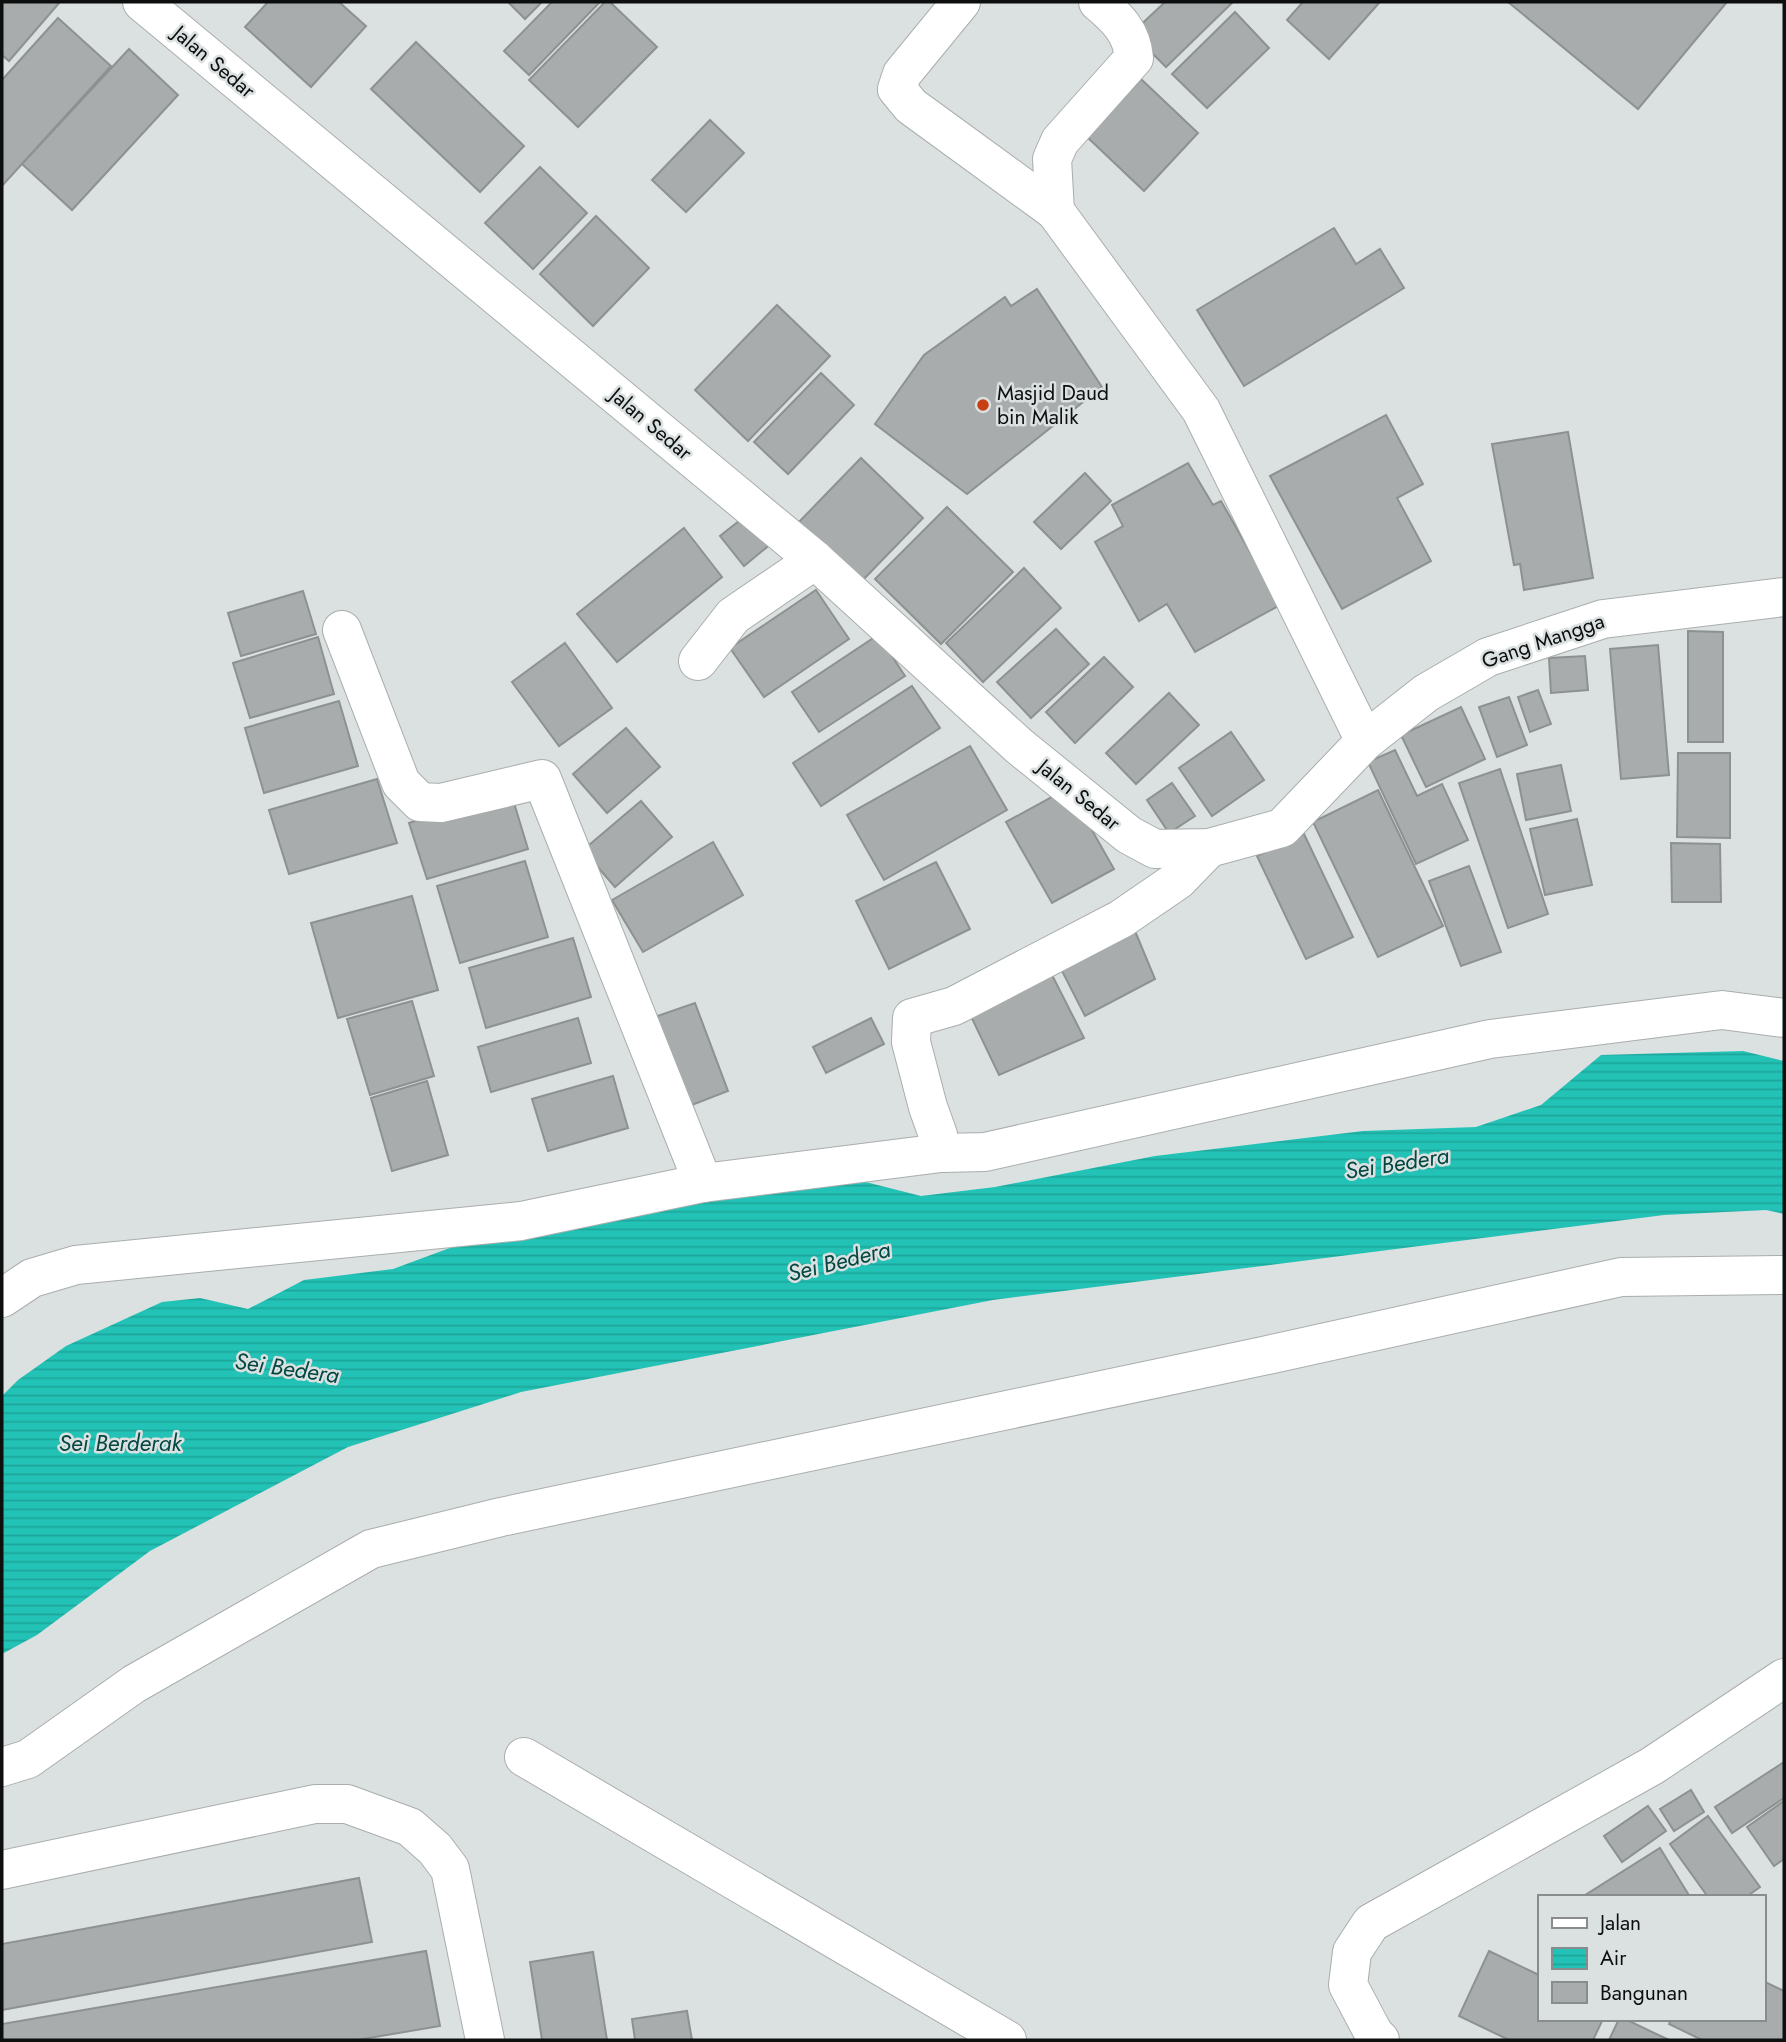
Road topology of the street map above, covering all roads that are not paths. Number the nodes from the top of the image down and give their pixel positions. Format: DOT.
graph roads {
  1 [pos="142,2"];
  2 [pos="961,2"];
  3 [pos="1098,2"];
  4 [pos="1055,211"];
  5 [pos="815,560"];
  6 [pos="1784,597"];
  7 [pos="342,630"];
  8 [pos="698,661"];
  9 [pos="1365,741"];
  10 [pos="1209,848"];
  11 [pos="1155,849"];
  12 [pos="1784,1018"];
  13 [pos="941,1153"];
  14 [pos="703,1183"];
  15 [pos="1784,1275"];
  16 [pos="2,1298"];
  17 [pos="1784,1678"];
  18 [pos="524,1757"];
  19 [pos="2,1767"];
  20 [pos="2,1870"];
  21 [pos="485,2040"];
  22 [pos="1007,2040"];
  23 [pos="1380,2040"];
  1 -- 5 [label="street, Jalan Sedar"];
  2 -- 4 [label="street"];
  3 -- 4 [label="street"];
  4 -- 9 [label="street"];
  5 -- 8 [label="street"];
  5 -- 11 [label="street, Jalan Sedar"];
  6 -- 9 [label="street, Gang Mangga"];
  7 -- 14 [label="street"];
  9 -- 10 [label="street, Gang Mangga"];
  10 -- 11 [label="street, Gang Mangga"];
  10 -- 13 [label="street"];
  12 -- 13 [label="street"];
  13 -- 14 [label="street"];
  14 -- 16 [label="street"];
  15 -- 19 [label="street"];
  17 -- 23 [label="street"];
  18 -- 22 [label="street"];
  20 -- 21 [label="street"];
}
